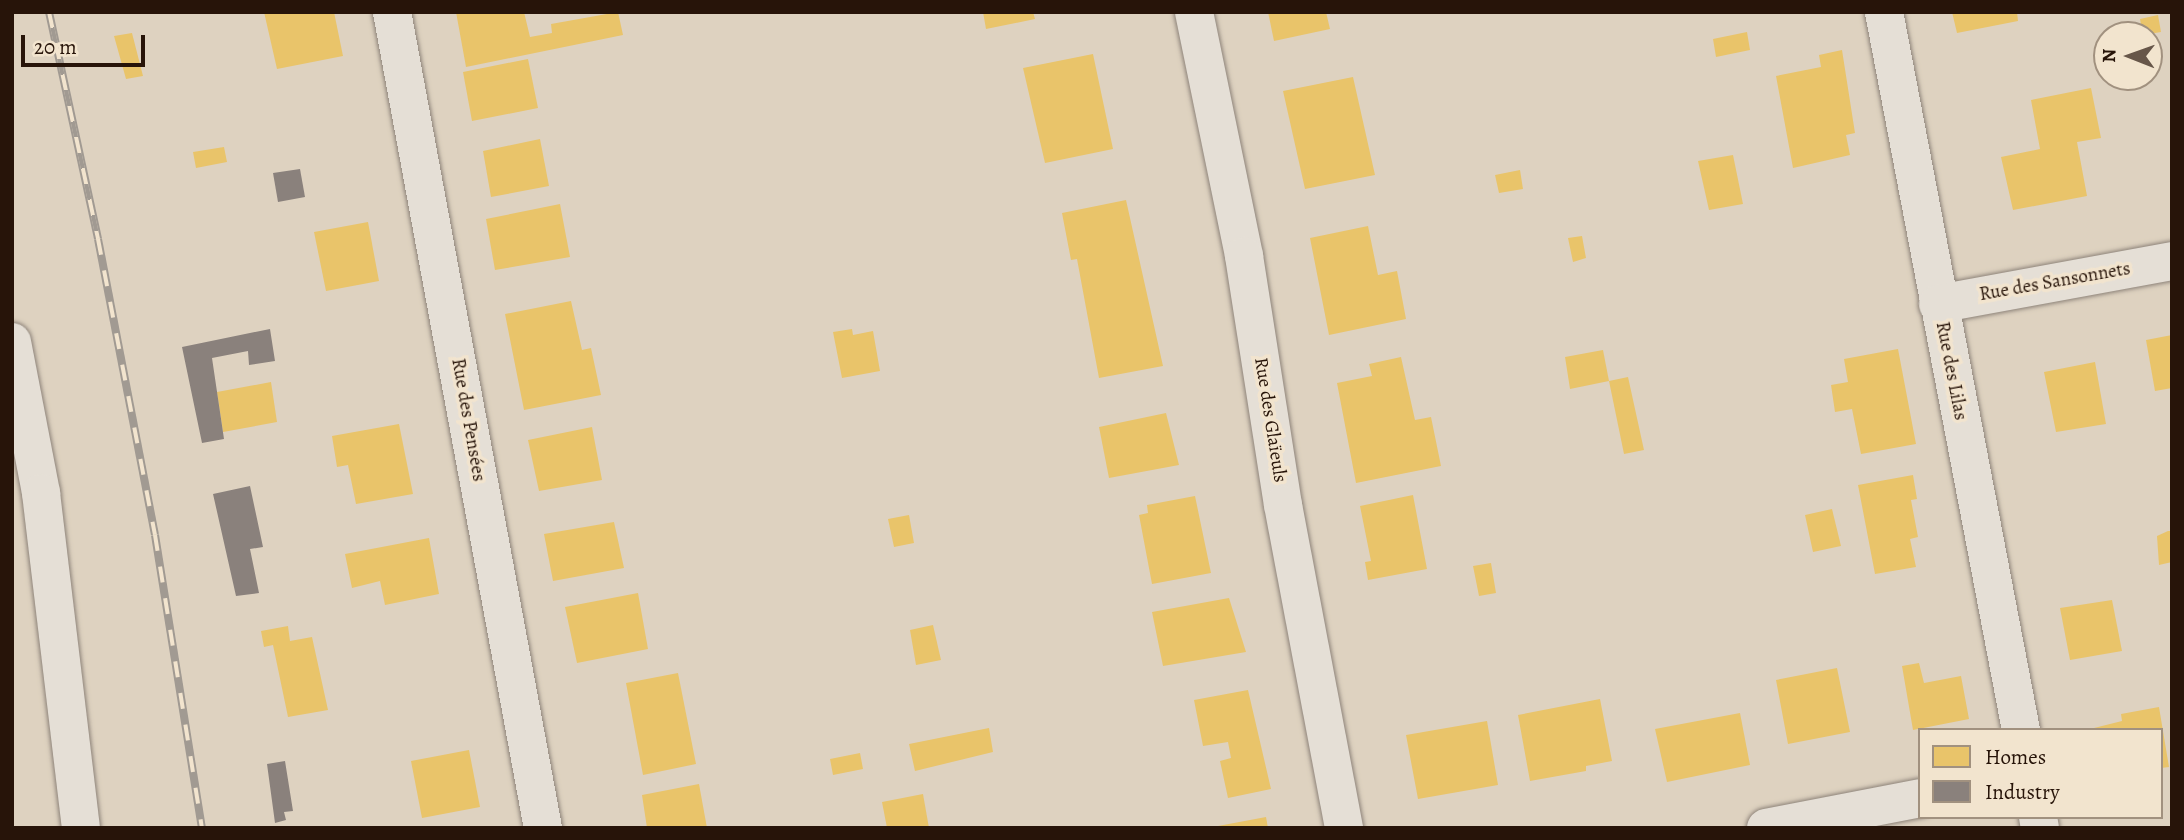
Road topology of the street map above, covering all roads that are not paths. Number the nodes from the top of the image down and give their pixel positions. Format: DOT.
graph roads {
  1 [pos="392,12"];
  2 [pos="1194,12"];
  3 [pos="1884,12"];
  4 [pos="2172,261"];
  5 [pos="1938,304"];
  6 [pos="12,342"];
  7 [pos="2021,728"];
  8 [pos="1918,798"];
  9 [pos="81,828"];
  10 [pos="543,828"];
  11 [pos="1344,828"];
  12 [pos="1766,828"];
  1 -- 10 [label="street, Rue des Pensées"];
  2 -- 11 [label="street, Rue des Glaïeuls"];
  3 -- 5 [label="street, Rue des Lilas"];
  4 -- 5 [label="street, Rue des Sansonnets"];
  5 -- 7 [label="street, Rue des Lilas"];
  6 -- 9 [label="street"];
  8 -- 12 [label="street"];
}
